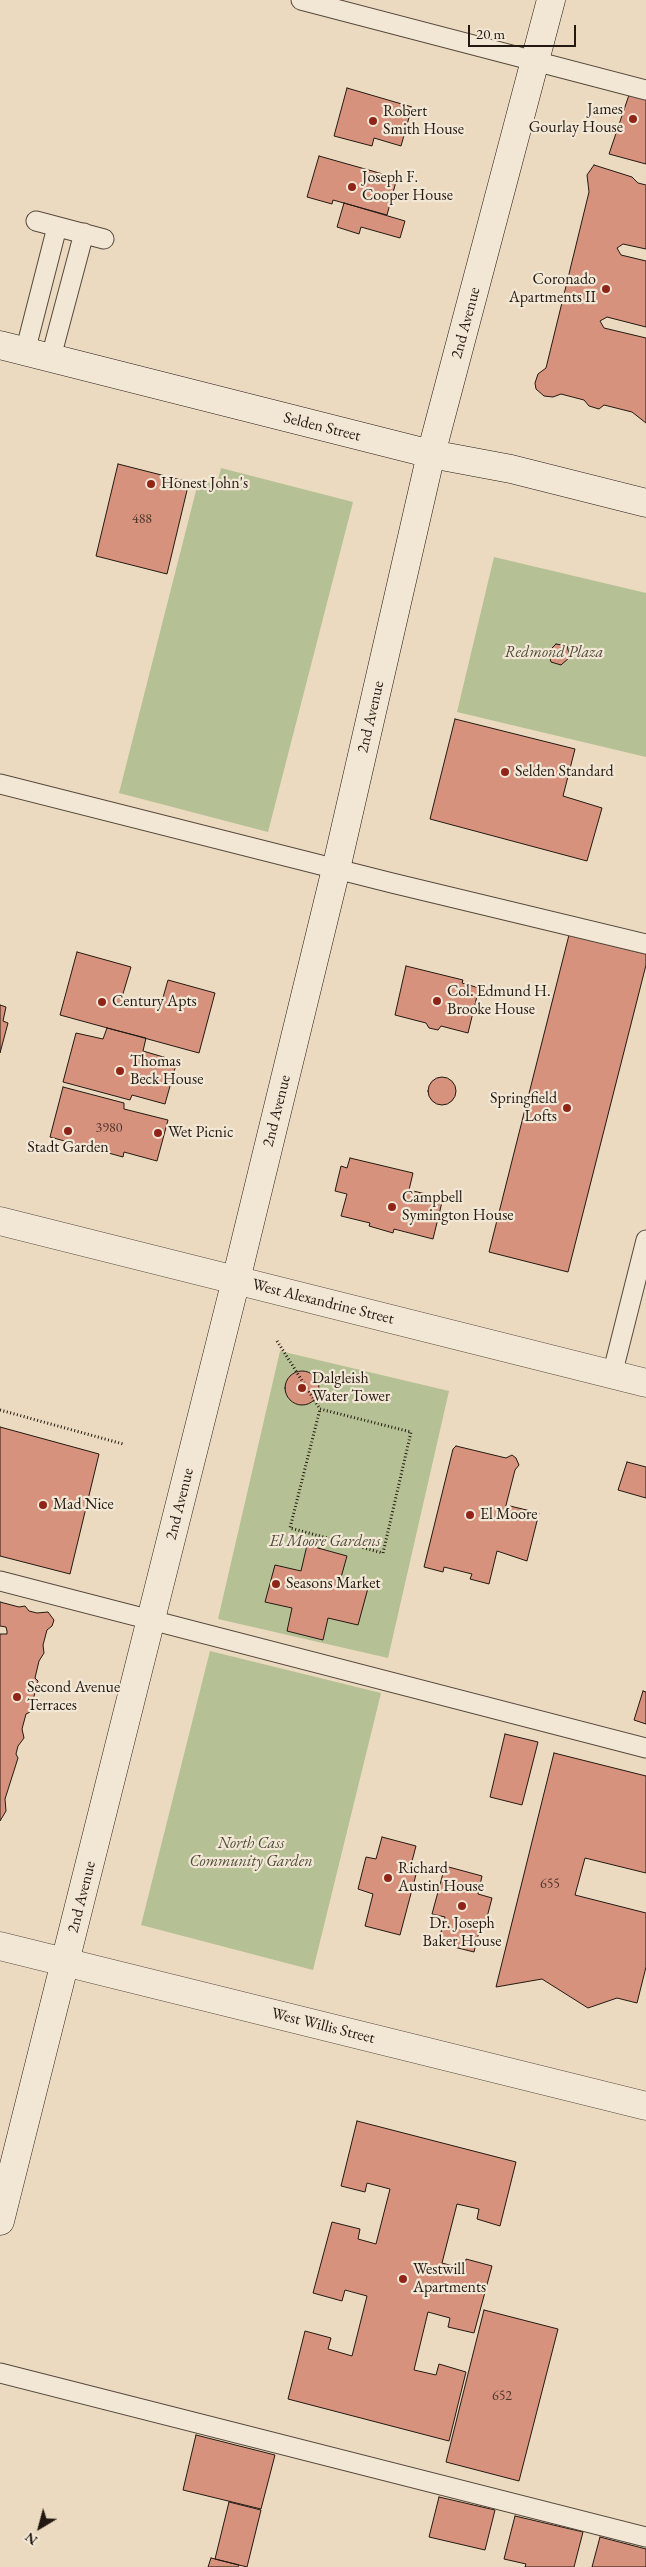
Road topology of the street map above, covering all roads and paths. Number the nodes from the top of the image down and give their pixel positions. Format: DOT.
graph roads {
  1 [pos="301,0"];
  2 [pos="551,0"];
  3 [pos="536,63"];
  4 [pos="646,90"];
  5 [pos="36,221"];
  6 [pos="57,226"];
  7 [pos="84,233"];
  8 [pos="104,238"];
  9 [pos="25,351"];
  10 [pos="431,454"];
  11 [pos="646,503"];
  12 [pos="0,784"];
  13 [pos="336,869"];
  14 [pos="646,944"];
  15 [pos="0,1221"];
  16 [pos="646,1240"];
  17 [pos="236,1280"];
  18 [pos="277,1341"];
  19 [pos="612,1375"];
  20 [pos="646,1383"];
  21 [pos="320,1409"];
  22 [pos="0,1410"];
  23 [pos="123,1444"];
  24 [pos="0,1581"];
  25 [pos="151,1619"];
  26 [pos="646,1748"];
  27 [pos="0,1946"];
  28 [pos="65,1962"];
  29 [pos="646,2106"];
  30 [pos="0,2220"];
  31 [pos="0,2373"];
  32 [pos="646,2537"];
  1 -- 3 [label="lane"];
  2 -- 3 [label="street, 2nd Avenue"];
  3 -- 4 [label="lane"];
  3 -- 10 [label="street, 2nd Avenue"];
  5 -- 6 [label="lane"];
  6 -- 7 [label="lane"];
  6 -- 9 [label="lane"];
  7 -- 8 [label="lane"];
  7 -- 9 [label="lane"];
  9 -- 10 [label="street, Selden Street"];
  10 -- 11 [label="street, Selden Street"];
  10 -- 13 [label="street, 2nd Avenue"];
  12 -- 13 [label="lane"];
  13 -- 14 [label="lane"];
  13 -- 17 [label="street, 2nd Avenue"];
  15 -- 17 [label="street, West Alexandrine Street"];
  16 -- 19 [label="lane"];
  17 -- 19 [label="street, West Alexandrine Street"];
  17 -- 25 [label="street, 2nd Avenue"];
  18 -- 21 [label="path"];
  19 -- 20 [label="street, West Alexandrine Street"];
  21 -- 21 [label="path"];
  22 -- 23 [label="path"];
  24 -- 25 [label="lane"];
  25 -- 26 [label="lane"];
  25 -- 28 [label="street, 2nd Avenue"];
  27 -- 28 [label="street, West Willis Street"];
  28 -- 29 [label="street, West Willis Street"];
  28 -- 30 [label="street, 2nd Avenue"];
  31 -- 32 [label="lane"];
}
